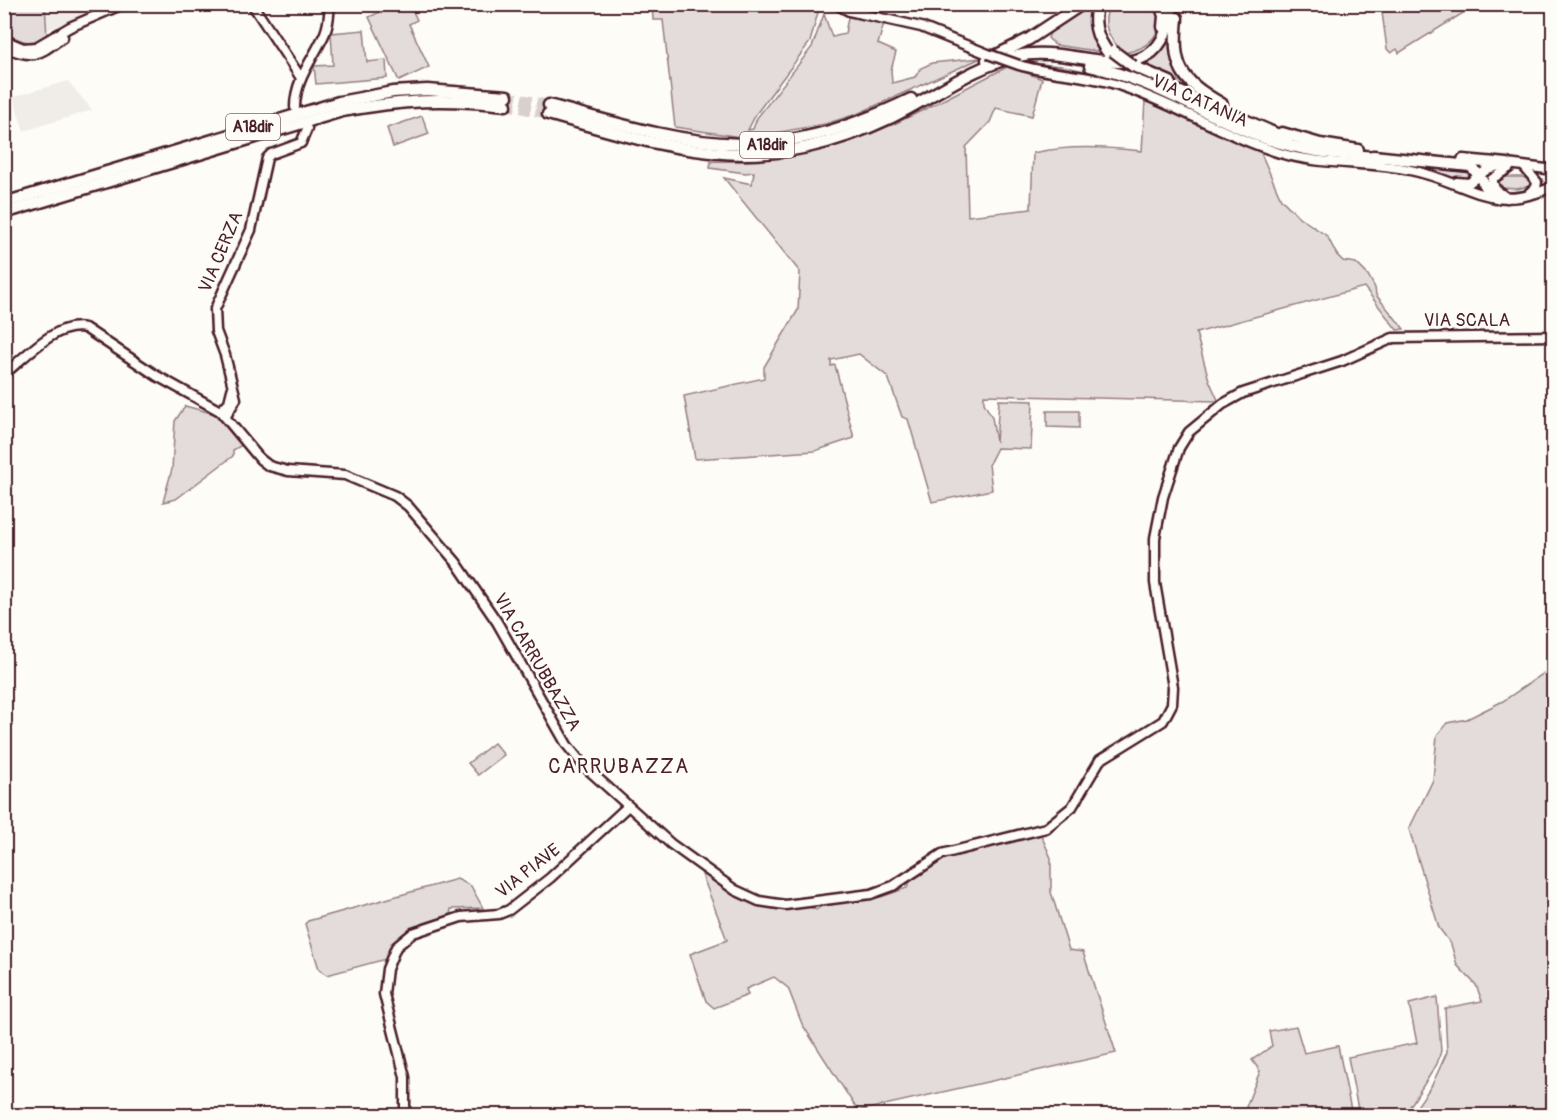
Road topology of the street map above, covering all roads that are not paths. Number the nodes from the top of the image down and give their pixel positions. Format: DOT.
graph roads {
  1 [pos="123,4"];
  2 [pos="252,4"];
  3 [pos="330,4"];
  4 [pos="836,4"];
  5 [pos="1082,4"];
  6 [pos="1098,4"];
  7 [pos="1105,4"];
  8 [pos="1160,4"];
  9 [pos="1172,4"];
  10 [pos="1179,4"];
  11 [pos="82,23"];
  12 [pos="4,40"];
  13 [pos="4,47"];
  14 [pos="1111,53"];
  15 [pos="1130,67"];
  16 [pos="974,68"];
  17 [pos="301,78"];
  18 [pos="298,107"];
  19 [pos="893,116"];
  20 [pos="1243,116"];
  21 [pos="304,130"];
  22 [pos="1380,157"];
  23 [pos="1516,165"];
  24 [pos="1554,170"];
  25 [pos="1428,175"];
  26 [pos="1480,176"];
  27 [pos="1554,186"];
  28 [pos="1496,198"];
  29 [pos="1510,199"];
  30 [pos="4,203"];
  31 [pos="4,213"];
  32 [pos="1554,336"];
  33 [pos="1380,343"];
  34 [pos="4,374"];
  35 [pos="223,413"];
  36 [pos="627,807"];
  37 [pos="405,1116"];
  1 -- 11 [label="main road"];
  2 -- 17 [label="main road"];
  3 -- 17 [label="main road"];
  4 -- 25 [label="main road, VIA CATANIA, bridge"];
  5 -- 16 [label="highway, A18dir"];
  6 -- 14 [label="highway"];
  7 -- 14 [label="highway"];
  8 -- 16 [label="highway"];
  9 -- 19 [label="highway, A18dir"];
  10 -- 20 [label="highway"];
  11 -- 12 [label="main road"];
  11 -- 13 [label="main road"];
  14 -- 15 [label="highway, bridge"];
  15 -- 20 [label="highway"];
  15 -- 22 [label="highway"];
  16 -- 19 [label="highway, A18dir"];
  17 -- 18 [label="main road"];
  19 -- 22 [label="highway"];
  20 -- 23 [label="highway"];
  21 -- 35 [label="main road, VIA CERZA"];
  22 -- 26 [label="highway"];
  23 -- 24 [label="main road"];
  23 -- 26 [label="main road"];
  23 -- 29 [label="main road"];
  23 -- 29 [label="main road"];
  25 -- 26 [label="main road"];
  25 -- 28 [label="main road, VIA CATANIA"];
  26 -- 28 [label="highway"];
  27 -- 29 [label="main road, VIA CATANIA"];
  28 -- 29 [label="main road, VIA CATANIA"];
  30 -- 31 [label="highway, A18dir"];
  32 -- 33 [label="main road, VIA SCALA"];
  33 -- 36 [label="main road, VIA CARRUBBAZZA"];
  34 -- 35 [label="main road"];
  35 -- 36 [label="main road, VIA CARRUBBAZZA"];
  36 -- 37 [label="main road, VIA PIAVE"];
}
